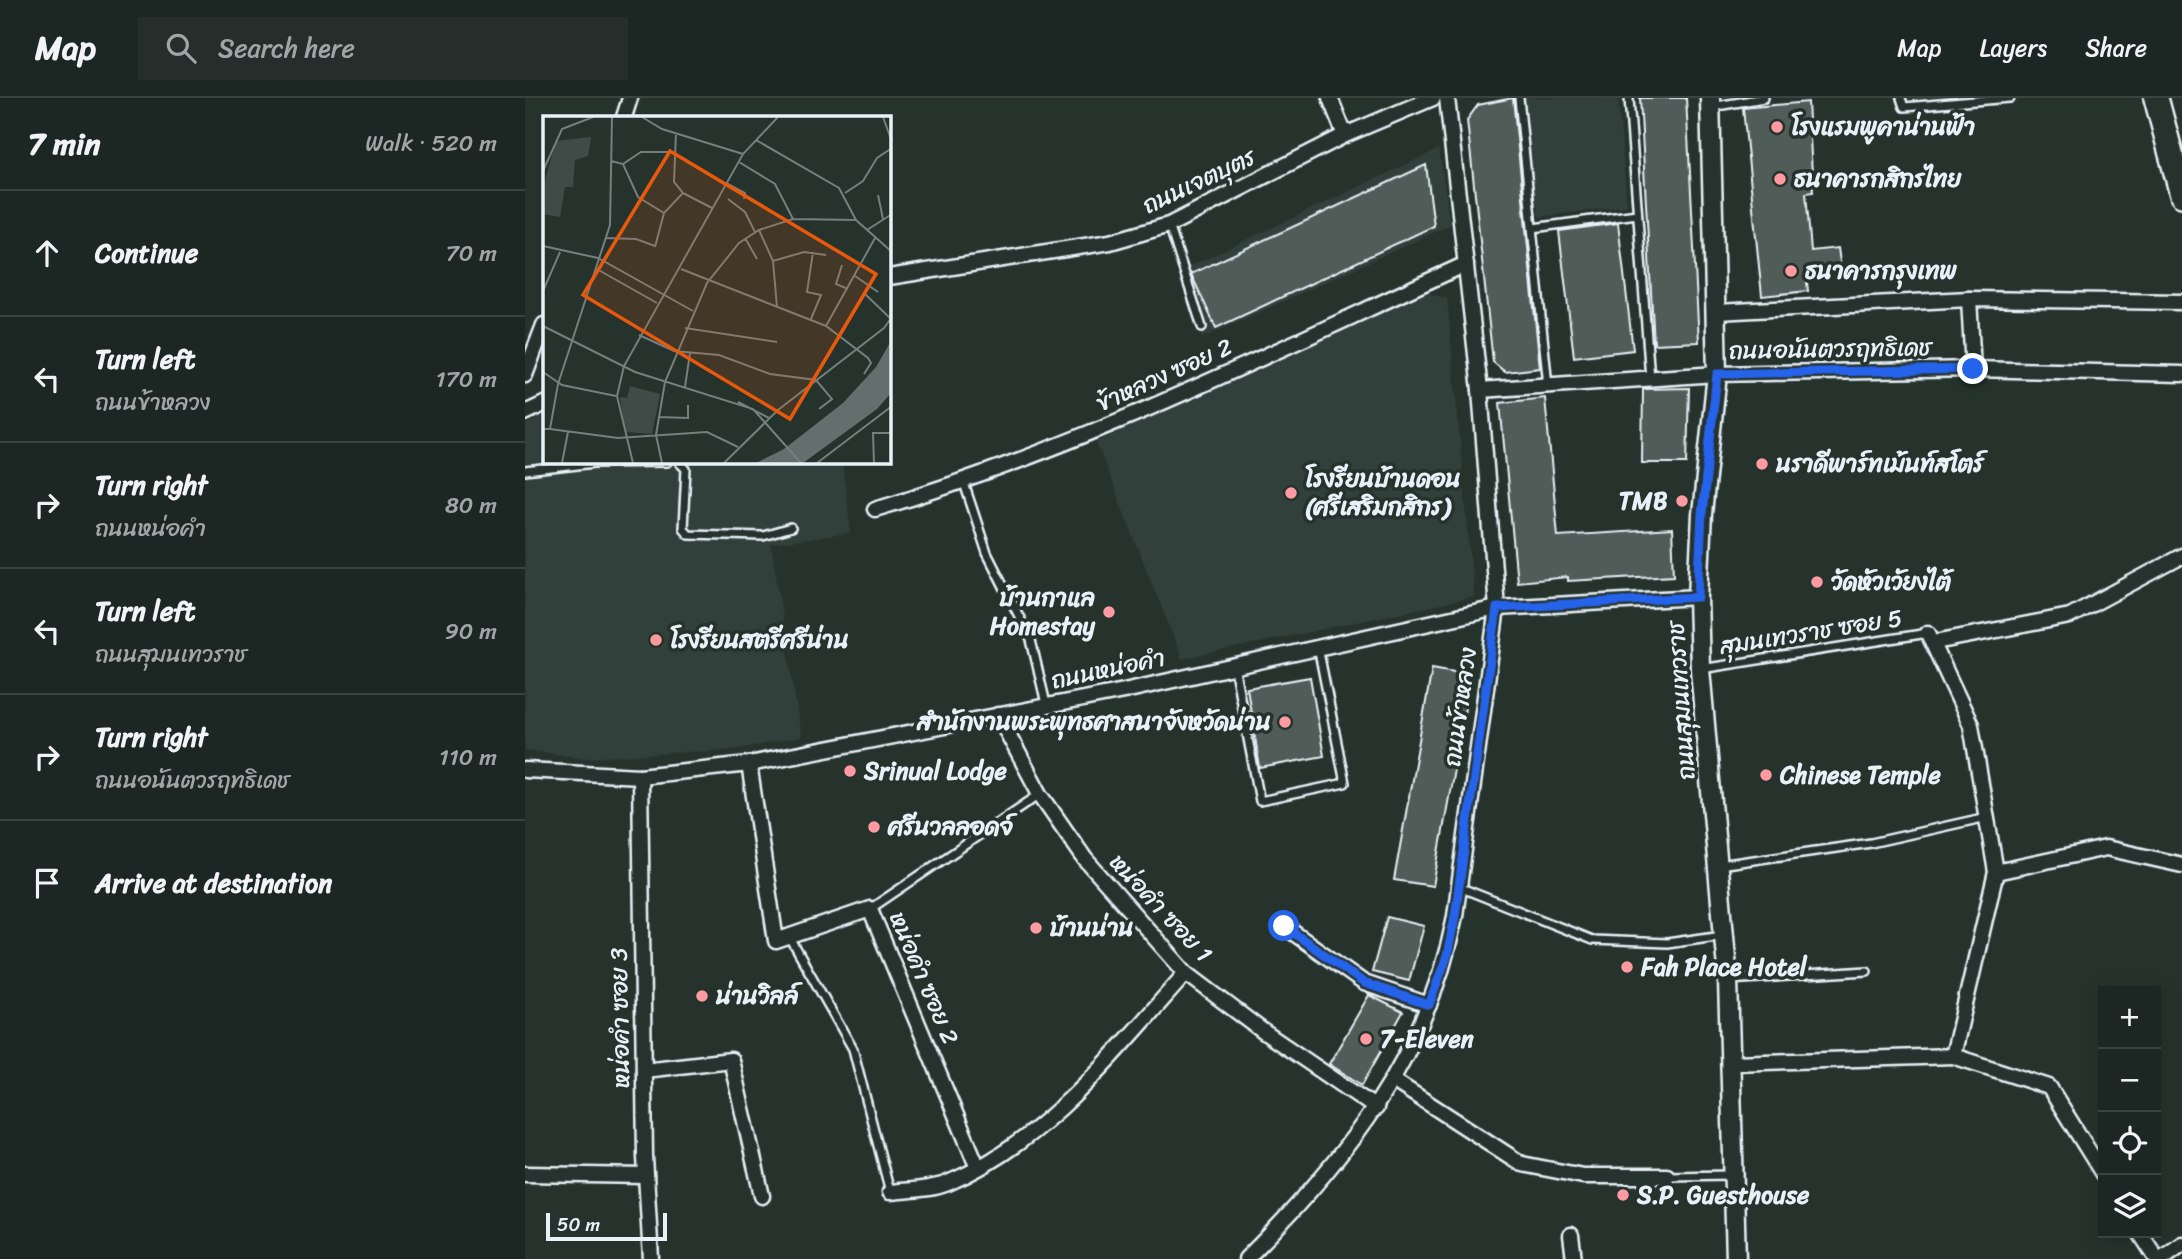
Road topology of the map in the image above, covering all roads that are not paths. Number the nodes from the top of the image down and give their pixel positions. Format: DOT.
graph roads {
  1 [pos="630,98"];
  2 [pos="1330,98"];
  3 [pos="1433,98"];
  4 [pos="1447,98"];
  5 [pos="1519,98"];
  6 [pos="1629,98"];
  7 [pos="1764,98"];
  8 [pos="1901,98"];
  9 [pos="2010,98"];
  10 [pos="2156,98"];
  11 [pos="1710,103"];
  12 [pos="624,116"];
  13 [pos="1346,135"];
  14 [pos="2182,195"];
  15 [pos="1637,214"];
  16 [pos="1169,225"];
  17 [pos="1533,228"];
  18 [pos="1466,264"];
  19 [pos="891,278"];
  20 [pos="1969,299"];
  21 [pos="2182,302"];
  22 [pos="1717,312"];
  23 [pos="1202,327"];
  24 [pos="543,328"];
  25 [pos="1973,369"];
  26 [pos="1717,374"];
  27 [pos="2182,374"];
  28 [pos="525,375"];
  29 [pos="1650,379"];
  30 [pos="1548,387"];
  31 [pos="1480,390"];
  32 [pos="543,404"];
  33 [pos="525,413"];
  34 [pos="586,464"];
  35 [pos="681,464"];
  36 [pos="525,471"];
  37 [pos="964,483"];
  38 [pos="875,509"];
  39 [pos="791,528"];
  40 [pos="2182,555"];
  41 [pos="1698,597"];
  42 [pos="1497,608"];
  43 [pos="1932,638"];
  44 [pos="1318,646"];
  45 [pos="1233,664"];
  46 [pos="1700,669"];
  47 [pos="1046,704"];
  48 [pos="998,715"];
  49 [pos="749,764"];
  50 [pos="525,770"];
  51 [pos="640,776"];
  52 [pos="1040,794"];
  53 [pos="1987,817"];
  54 [pos="1720,865"];
  55 [pos="2182,865"];
  56 [pos="1996,872"];
  57 [pos="1458,887"];
  58 [pos="870,909"];
  59 [pos="1284,926"];
  60 [pos="1724,934"];
  61 [pos="790,938"];
  62 [pos="1867,971"];
  63 [pos="1186,973"];
  64 [pos="1728,980"];
  65 [pos="1429,1005"];
  66 [pos="1953,1056"];
  67 [pos="1732,1063"];
  68 [pos="644,1070"];
  69 [pos="1394,1080"];
  70 [pos="1376,1108"];
  71 [pos="2098,1166"];
  72 [pos="978,1168"];
  73 [pos="525,1174"];
  74 [pos="1734,1175"];
  75 [pos="646,1176"];
  76 [pos="1667,1176"];
  77 [pos="890,1192"];
  78 [pos="762,1196"];
  79 [pos="1571,1235"];
  80 [pos="2144,1238"];
  81 [pos="2182,1244"];
  82 [pos="651,1259"];
  83 [pos="1246,1259"];
  84 [pos="1574,1259"];
  85 [pos="1736,1259"];
  86 [pos="2159,1259"];
  1 -- 12 [label="street"];
  2 -- 13 [label="street"];
  3 -- 13 [label="street, ถนนเจตบุตร"];
  4 -- 18 [label="street, ถนนข้าหลวง"];
  5 -- 17 [label="lane"];
  6 -- 15 [label="lane"];
  7 -- 11 [label="lane"];
  8 -- 9 [label="lane"];
  10 -- 14 [label="main road"];
  11 -- 22 [label="street, ถนนสุมนเทวราช"];
  13 -- 16 [label="street, ถนนเจตบุตร"];
  15 -- 17 [label="lane"];
  15 -- 29 [label="lane"];
  16 -- 19 [label="street, ถนนเจตบุตร"];
  16 -- 23 [label="lane"];
  17 -- 30 [label="lane"];
  18 -- 31 [label="street, ถนนข้าหลวง"];
  18 -- 37 [label="street, ข้าหลวง ซอย 2"];
  20 -- 21 [label="street"];
  20 -- 22 [label="street"];
  20 -- 25 [label="street"];
  22 -- 26 [label="street, ถนนสุมนเทวราช"];
  24 -- 28 [label="street"];
  25 -- 26 [label="street, ถนนอนันตวรฤทธิเดช"];
  25 -- 27 [label="street, ถนนอนันตวรฤทธิเดช"];
  26 -- 29 [label="street, ถนนอนันตวรฤทธิเดช"];
  26 -- 41 [label="street, ถนนสุมนเทวราช"];
  29 -- 30 [label="street, ถนนอนันตวรฤทธิเดช"];
  30 -- 31 [label="street, ถนนอนันตวรฤทธิเดช"];
  31 -- 42 [label="street, ถนนข้าหลวง"];
  32 -- 33 [label="street"];
  34 -- 36 [label="lane"];
  35 -- 39 [label="lane"];
  37 -- 38 [label="street, ข้าหลวง ซอย 2"];
  37 -- 47 [label="lane"];
  40 -- 43 [label="street"];
  41 -- 42 [label="street, ถนนหน่อคำ"];
  41 -- 46 [label="street, ถนนสุมนเทวราช"];
  42 -- 44 [label="street, ถนนหน่อคำ"];
  42 -- 57 [label="street, ถนนข้าหลวง"];
  43 -- 46 [label="lane, สุมนเทวราช ซอย 5"];
  43 -- 53 [label="street"];
  44 -- 45 [label="street, ถนนหน่อคำ"];
  44 -- 45 [label="lane"];
  45 -- 47 [label="street, ถนนหน่อคำ"];
  46 -- 54 [label="street, ถนนสุมนเทวราช"];
  47 -- 48 [label="street, ถนนหน่อคำ"];
  48 -- 49 [label="street, ถนนหน่อคำ"];
  48 -- 52 [label="street, หน่อคำ ซอย 1"];
  49 -- 51 [label="street, ถนนหน่อคำ"];
  49 -- 61 [label="street"];
  50 -- 51 [label="street, ถนนหน่อคำ"];
  51 -- 68 [label="street, หน่อคำ ซอย 3"];
  52 -- 58 [label="lane"];
  52 -- 63 [label="street, หน่อคำ ซอย 1"];
  53 -- 54 [label="lane"];
  53 -- 56 [label="street"];
  54 -- 60 [label="street, ถนนสุมนเทวราช"];
  55 -- 56 [label="street"];
  56 -- 66 [label="street"];
  57 -- 60 [label="lane"];
  57 -- 65 [label="street, ถนนข้าหลวง"];
  58 -- 61 [label="street, หน่อคำ ซอย 2"];
  58 -- 72 [label="street, หน่อคำ ซอย 2"];
  59 -- 65 [label="street"];
  60 -- 64 [label="street, ถนนสุมนเทวราช"];
  61 -- 77 [label="lane"];
  62 -- 64 [label="lane"];
  63 -- 70 [label="street, หน่อคำ ซอย 1"];
  63 -- 72 [label="street"];
  64 -- 67 [label="street, ถนนสุมนเทวราช"];
  65 -- 69 [label="street, ถนนข้าหลวง"];
  66 -- 67 [label="street"];
  66 -- 71 [label="street"];
  67 -- 74 [label="street, ถนนสุมนเทวราช"];
  68 -- 75 [label="street, หน่อคำ ซอย 3"];
  68 -- 78 [label="street"];
  69 -- 70 [label="street, ถนนข้าหลวง"];
  69 -- 76 [label="street"];
  70 -- 83 [label="street, ถนนข้าหลวง"];
  72 -- 77 [label="street"];
  73 -- 75 [label="street"];
  74 -- 76 [label="lane"];
  74 -- 85 [label="street, ถนนสุมนเทวราช"];
  75 -- 82 [label="street, หน่อคำ ซอย 3"];
  79 -- 84 [label="street"];
  80 -- 86 [label="street"];
  81 -- 86 [label="street"];
}
